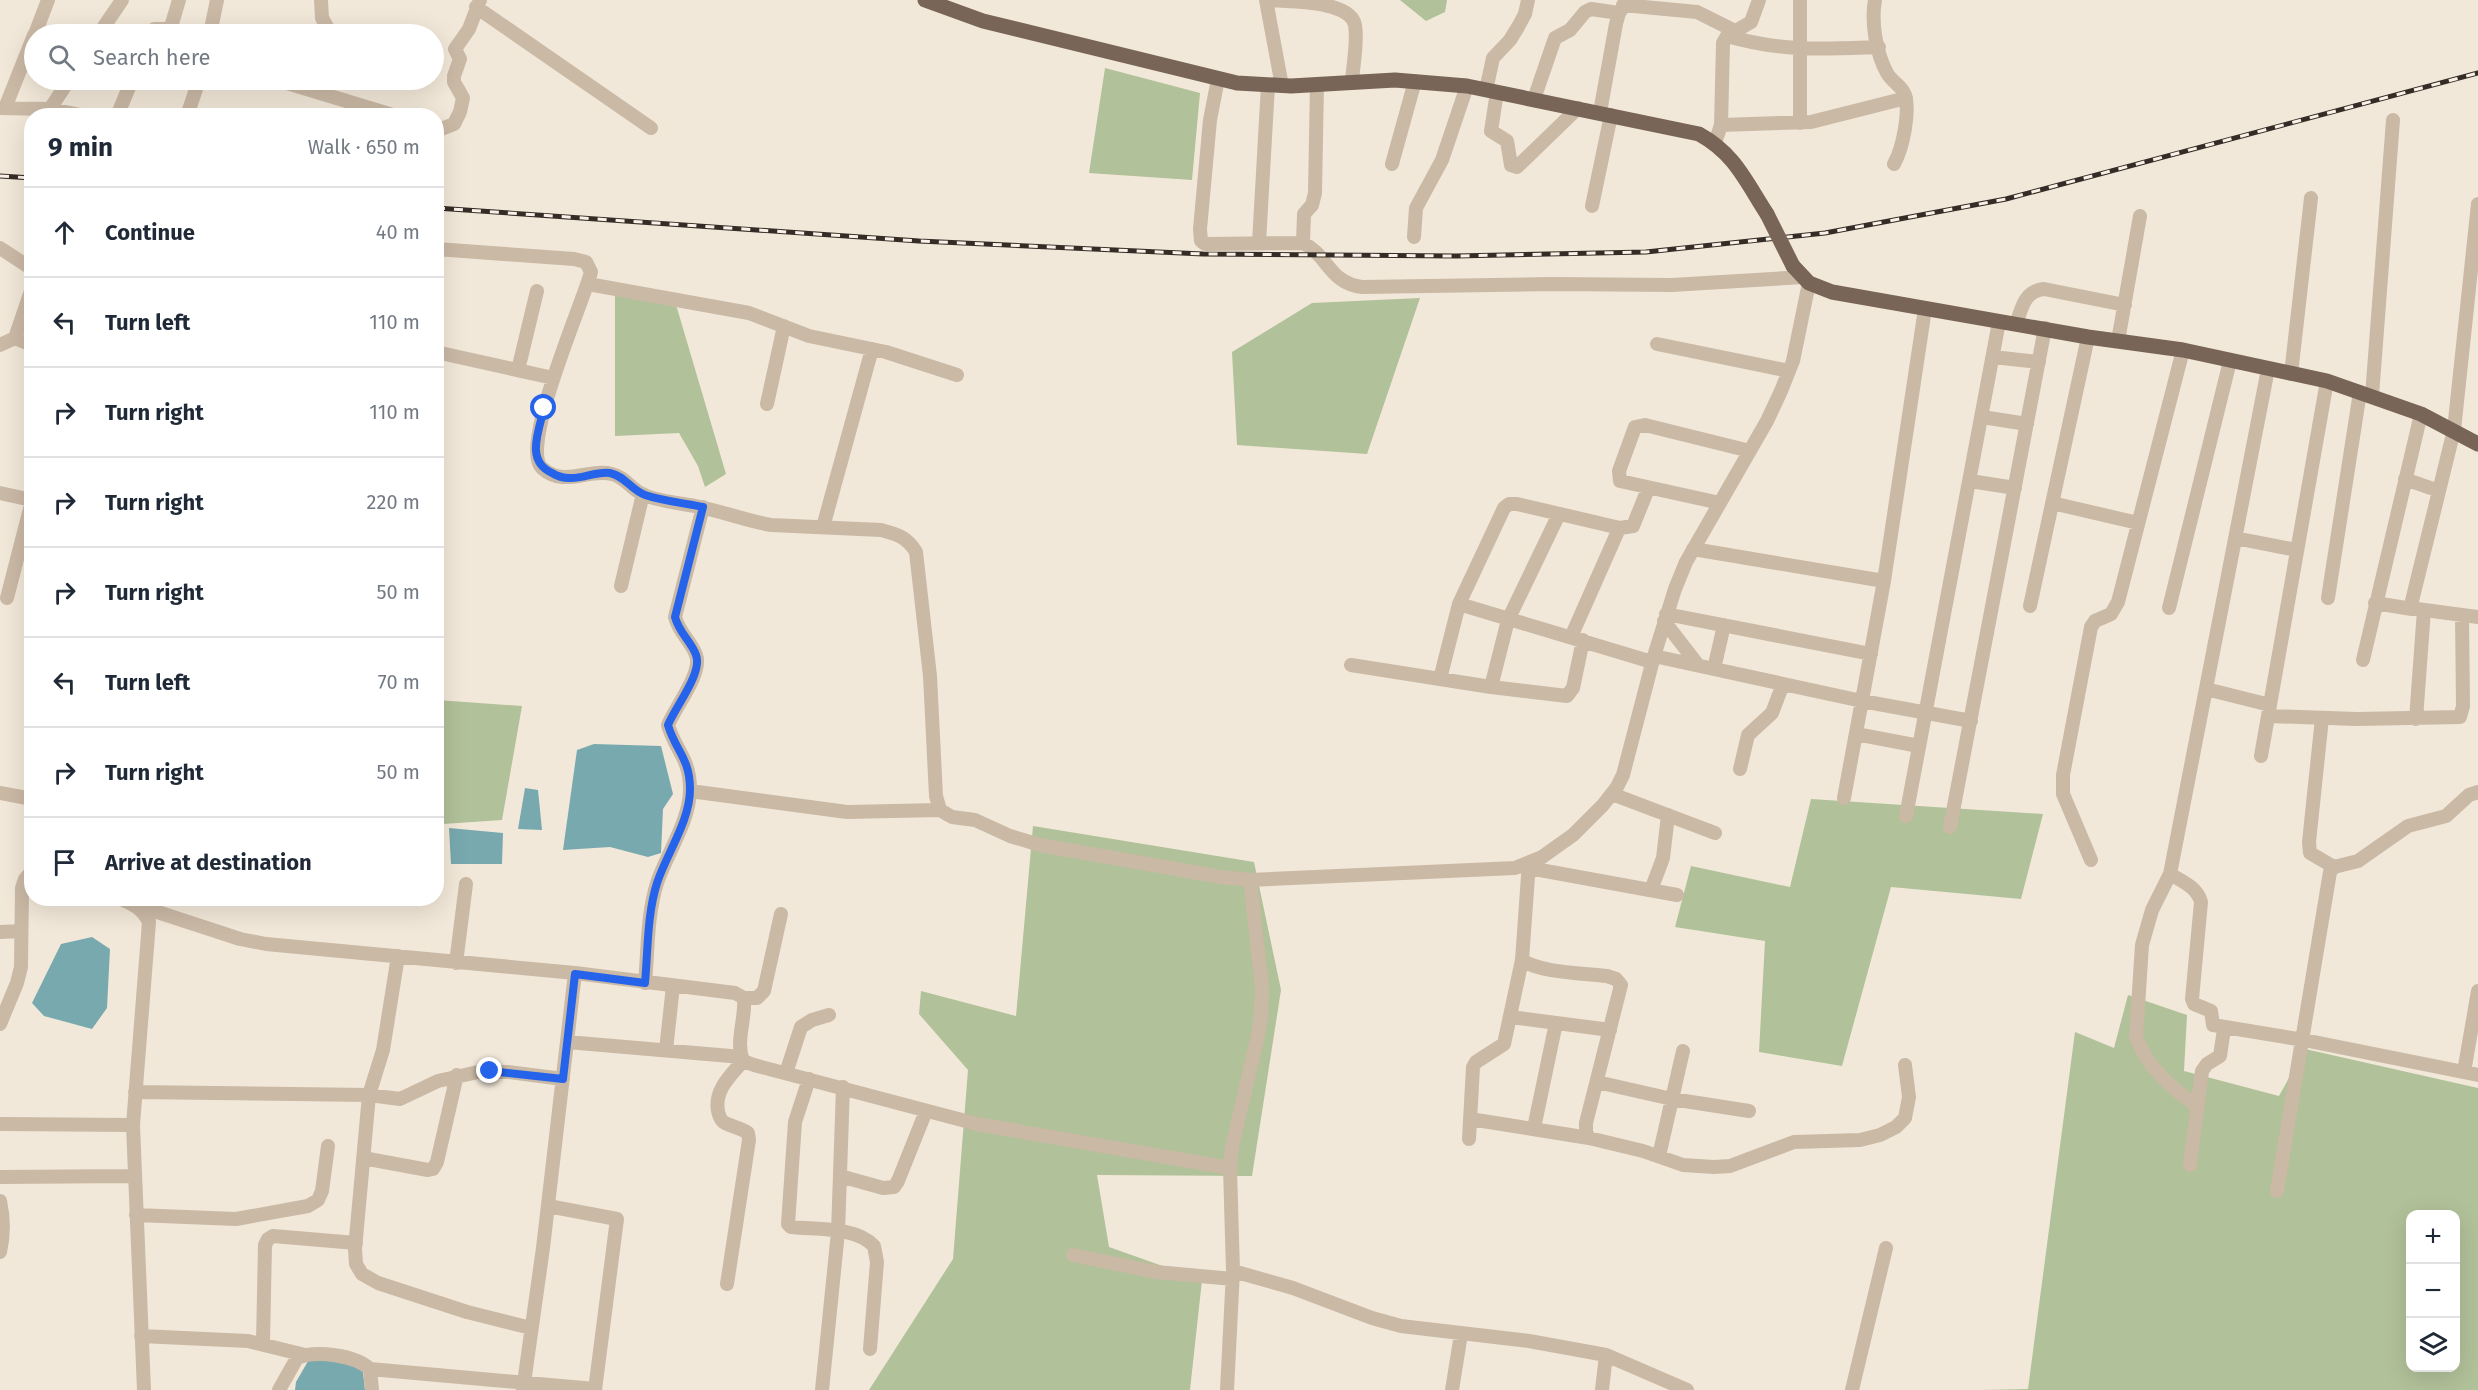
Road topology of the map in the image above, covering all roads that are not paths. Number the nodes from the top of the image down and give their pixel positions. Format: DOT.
graph roads {
  1 [pos="122,0"];
  2 [pos="179,0"];
  3 [pos="217,0"];
  4 [pos="321,0"];
  5 [pos="927,0"];
  6 [pos="1268,0"];
  7 [pos="1528,0"];
  8 [pos="1759,0"];
  9 [pos="1800,0"];
  10 [pos="1875,0"];
  11 [pos="43,2"];
  12 [pos="478,4"];
  13 [pos="1623,6"];
  14 [pos="37,24"];
  15 [pos="106,24"];
  16 [pos="172,24"];
  17 [pos="212,24"];
  18 [pos="325,24"];
  19 [pos="1731,34"];
  20 [pos="1879,47"];
  21 [pos="1800,50"];
  22 [pos="24,59"];
  23 [pos="1218,79"];
  24 [pos="1415,81"];
  25 [pos="1352,82"];
  26 [pos="1317,84"];
  27 [pos="1275,86"];
  28 [pos="1467,86"];
  29 [pos="62,90"];
  30 [pos="128,90"];
  31 [pos="196,90"];
  32 [pos="310,90"];
  33 [pos="1492,91"];
  34 [pos="1906,98"];
  35 [pos="1534,99"];
  36 [pos="3,108"];
  37 [pos="24,108"];
  38 [pos="51,108"];
  39 [pos="120,108"];
  40 [pos="190,108"];
  41 [pos="370,108"];
  42 [pos="1578,108"];
  43 [pos="1605,113"];
  44 [pos="2393,120"];
  45 [pos="1800,123"];
  46 [pos="1721,124"];
  47 [pos="444,127"];
  48 [pos="651,128"];
  49 [pos="1715,143"];
  50 [pos="1392,164"];
  51 [pos="1894,164"];
  52 [pos="2311,198"];
  53 [pos="2478,204"];
  54 [pos="1592,206"];
  55 [pos="2140,216"];
  56 [pos="1414,237"];
  57 [pos="1259,243"];
  58 [pos="1303,243"];
  59 [pos="0,248"];
  60 [pos="444,250"];
  61 [pos="24,264"];
  62 [pos="1802,275"];
  63 [pos="588,284"];
  64 [pos="537,291"];
  65 [pos="2125,305"];
  66 [pos="1925,309"];
  67 [pos="24,312"];
  68 [pos="1999,322"];
  69 [pos="2016,324"];
  70 [pos="784,326"];
  71 [pos="2045,328"];
  72 [pos="2088,337"];
  73 [pos="15,338"];
  74 [pos="2118,341"];
  75 [pos="24,342"];
  76 [pos="0,345"];
  77 [pos="1657,345"];
  78 [pos="872,349"];
  79 [pos="2183,350"];
  80 [pos="444,354"];
  81 [pos="1993,357"];
  82 [pos="2230,361"];
  83 [pos="2039,362"];
  84 [pos="2268,369"];
  85 [pos="518,370"];
  86 [pos="1789,371"];
  87 [pos="2291,374"];
  88 [pos="957,375"];
  89 [pos="553,378"];
  90 [pos="2327,381"];
  91 [pos="2366,394"];
  92 [pos="767,404"];
  93 [pos="2421,414"];
  94 [pos="1982,417"];
  95 [pos="2027,424"];
  96 [pos="2454,430"];
  97 [pos="2478,444"];
  98 [pos="1750,451"];
  99 [pos="2405,479"];
  100 [pos="1970,481"];
  101 [pos="2015,488"];
  102 [pos="1648,489"];
  103 [pos="2439,491"];
  104 [pos="0,493"];
  105 [pos="643,494"];
  106 [pos="24,499"];
  107 [pos="1720,503"];
  108 [pos="2052,503"];
  109 [pos="703,507"];
  110 [pos="1559,514"];
  111 [pos="2138,523"];
  112 [pos="823,527"];
  113 [pos="1620,528"];
  114 [pos="24,532"];
  115 [pos="2235,538"];
  116 [pos="1693,549"];
  117 [pos="2297,550"];
  118 [pos="1884,581"];
  119 [pos="621,586"];
  120 [pos="7,598"];
  121 [pos="2328,598"];
  122 [pos="2375,603"];
  123 [pos="1459,604"];
  124 [pos="2030,606"];
  125 [pos="2169,608"];
  126 [pos="2418,610"];
  127 [pos="2462,615"];
  128 [pos="1665,617"];
  129 [pos="2478,617"];
  130 [pos="1508,620"];
  131 [pos="1724,625"];
  132 [pos="1577,639"];
  133 [pos="1871,654"];
  134 [pos="1653,659"];
  135 [pos="2363,660"];
  136 [pos="1351,665"];
  137 [pos="1698,665"];
  138 [pos="1714,669"];
  139 [pos="1440,679"];
  140 [pos="1783,684"];
  141 [pos="1491,687"];
  142 [pos="2206,689"];
  143 [pos="1862,701"];
  144 [pos="2269,710"];
  145 [pos="1925,712"];
  146 [pos="2322,718"];
  147 [pos="2416,719"];
  148 [pos="1971,722"];
  149 [pos="1856,734"];
  150 [pos="1919,746"];
  151 [pos="2261,756"];
  152 [pos="1740,769"];
  153 [pos="1617,785"];
  154 [pos="690,790"];
  155 [pos="2478,792"];
  156 [pos="0,793"];
  157 [pos="24,798"];
  158 [pos="1844,798"];
  159 [pos="940,810"];
  160 [pos="1668,815"];
  161 [pos="1906,816"];
  162 [pos="1950,827"];
  163 [pos="1715,833"];
  164 [pos="2091,861"];
  165 [pos="1529,865"];
  166 [pos="2334,867"];
  167 [pos="2170,874"];
  168 [pos="1250,880"];
  169 [pos="24,882"];
  170 [pos="466,884"];
  171 [pos="1651,890"];
  172 [pos="1677,895"];
  173 [pos="136,906"];
  174 [pos="162,906"];
  175 [pos="781,914"];
  176 [pos="0,932"];
  177 [pos="20,932"];
  178 [pos="398,956"];
  179 [pos="1522,960"];
  180 [pos="456,963"];
  181 [pos="575,974"];
  182 [pos="645,983"];
  183 [pos="673,986"];
  184 [pos="2478,991"];
  185 [pos="6,997"];
  186 [pos="744,998"];
  187 [pos="829,1016"];
  188 [pos="1511,1017"];
  189 [pos="1556,1023"];
  190 [pos="0,1024"];
  191 [pos="2224,1029"];
  192 [pos="1610,1030"];
  193 [pos="2304,1040"];
  194 [pos="567,1042"];
  195 [pos="666,1050"];
  196 [pos="1683,1051"];
  197 [pos="743,1059"];
  198 [pos="1905,1065"];
  199 [pos="786,1073"];
  200 [pos="2471,1073"];
  201 [pos="458,1075"];
  202 [pos="563,1079"];
  203 [pos="808,1079"];
  204 [pos="1597,1082"];
  205 [pos="843,1087"];
  206 [pos="135,1092"];
  207 [pos="369,1095"];
  208 [pos="1672,1099"];
  209 [pos="2197,1106"];
  210 [pos="926,1110"];
  211 [pos="1749,1110"];
  212 [pos="1470,1119"];
  213 [pos="0,1125"];
  214 [pos="133,1125"];
  215 [pos="1534,1128"];
  216 [pos="1589,1138"];
  217 [pos="1469,1139"];
  218 [pos="328,1146"];
  219 [pos="1659,1156"];
  220 [pos="363,1158"];
  221 [pos="2190,1165"];
  222 [pos="1230,1167"];
  223 [pos="134,1176"];
  224 [pos="840,1176"];
  225 [pos="0,1177"];
  226 [pos="2277,1191"];
  227 [pos="0,1201"];
  228 [pos="548,1206"];
  229 [pos="136,1215"];
  230 [pos="838,1232"];
  231 [pos="356,1243"];
  232 [pos="1886,1248"];
  233 [pos="0,1252"];
  234 [pos="1073,1255"];
  235 [pos="1233,1275"];
  236 [pos="727,1284"];
  237 [pos="531,1328"];
  238 [pos="1461,1334"];
  239 [pos="141,1336"];
  240 [pos="263,1343"];
  241 [pos="870,1349"];
  242 [pos="305,1355"];
  243 [pos="1606,1355"];
  244 [pos="370,1369"];
  245 [pos="523,1386"];
  246 [pos="595,1389"];
  247 [pos="144,1390"];
  248 [pos="279,1390"];
  249 [pos="372,1390"];
  250 [pos="822,1390"];
  251 [pos="1227,1390"];
  252 [pos="1452,1390"];
  253 [pos="1602,1390"];
  254 [pos="1687,1390"];
  255 [pos="1852,1390"];
  1 -- 15 [label="street"];
  2 -- 16 [label="street"];
  3 -- 17 [label="street"];
  4 -- 18 [label="street"];
  5 -- 23 [label="main road"];
  6 -- 25 [label="street"];
  6 -- 27 [label="street"];
  7 -- 33 [label="street"];
  8 -- 19 [label="street"];
  9 -- 21 [label="street"];
  10 -- 20 [label="street"];
  11 -- 14 [label="street"];
  12 -- 47 [label="street"];
  12 -- 48 [label="street"];
  13 -- 19 [label="street"];
  13 -- 35 [label="street"];
  13 -- 43 [label="street"];
  19 -- 21 [label="street"];
  19 -- 46 [label="street"];
  20 -- 21 [label="street"];
  20 -- 34 [label="street"];
  21 -- 45 [label="street"];
  22 -- 36 [label="street"];
  23 -- 27 [label="main road"];
  23 -- 57 [label="street"];
  24 -- 25 [label="main road"];
  24 -- 28 [label="main road"];
  24 -- 50 [label="street"];
  25 -- 26 [label="main road"];
  26 -- 27 [label="main road"];
  26 -- 58 [label="street"];
  27 -- 57 [label="street"];
  28 -- 33 [label="main road"];
  28 -- 56 [label="street"];
  29 -- 38 [label="street"];
  30 -- 39 [label="street"];
  31 -- 40 [label="street"];
  32 -- 41 [label="street"];
  33 -- 35 [label="main road"];
  33 -- 42 [label="street"];
  34 -- 45 [label="street"];
  34 -- 51 [label="street"];
  35 -- 42 [label="main road"];
  36 -- 37 [label="street"];
  42 -- 43 [label="main road"];
  43 -- 49 [label="main road"];
  43 -- 54 [label="street"];
  44 -- 91 [label="street"];
  45 -- 46 [label="street"];
  46 -- 49 [label="street"];
  49 -- 62 [label="main road, bridge"];
  52 -- 87 [label="street"];
  53 -- 96 [label="street"];
  55 -- 65 [label="street"];
  57 -- 58 [label="street"];
  58 -- 62 [label="street"];
  59 -- 61 [label="street"];
  60 -- 63 [label="street"];
  62 -- 66 [label="main road"];
  62 -- 86 [label="street"];
  63 -- 70 [label="street"];
  63 -- 89 [label="street"];
  64 -- 85 [label="street"];
  65 -- 69 [label="street"];
  65 -- 74 [label="street"];
  66 -- 68 [label="main road"];
  66 -- 118 [label="street"];
  67 -- 73 [label="street"];
  68 -- 69 [label="main road"];
  68 -- 81 [label="street"];
  69 -- 71 [label="main road"];
  70 -- 78 [label="street"];
  70 -- 92 [label="street"];
  71 -- 72 [label="main road"];
  71 -- 83 [label="street"];
  72 -- 74 [label="main road"];
  72 -- 108 [label="street"];
  73 -- 75 [label="street"];
  73 -- 76 [label="street"];
  74 -- 79 [label="main road"];
  77 -- 86 [label="street"];
  78 -- 88 [label="street"];
  78 -- 112 [label="street"];
  79 -- 82 [label="main road"];
  79 -- 111 [label="street"];
  80 -- 85 [label="street"];
  81 -- 83 [label="street"];
  81 -- 94 [label="street"];
  82 -- 84 [label="main road"];
  82 -- 125 [label="street"];
  83 -- 95 [label="street"];
  84 -- 87 [label="main road"];
  84 -- 115 [label="street"];
  85 -- 89 [label="street"];
  86 -- 98 [label="street"];
  87 -- 90 [label="main road"];
  89 -- 105 [label="street"];
  90 -- 91 [label="main road"];
  90 -- 117 [label="street"];
  91 -- 93 [label="main road"];
  91 -- 121 [label="street"];
  93 -- 96 [label="main road"];
  93 -- 99 [label="street"];
  94 -- 95 [label="street"];
  94 -- 100 [label="street"];
  95 -- 101 [label="street"];
  96 -- 97 [label="main road"];
  96 -- 103 [label="street"];
  98 -- 102 [label="street"];
  98 -- 107 [label="street"];
  99 -- 103 [label="street"];
  99 -- 122 [label="street"];
  100 -- 101 [label="street"];
  100 -- 145 [label="street"];
  101 -- 148 [label="street"];
  102 -- 107 [label="street"];
  102 -- 113 [label="street"];
  103 -- 126 [label="street"];
  104 -- 106 [label="street"];
  105 -- 109 [label="street"];
  105 -- 119 [label="street"];
  107 -- 116 [label="street"];
  108 -- 111 [label="street"];
  108 -- 124 [label="street"];
  109 -- 112 [label="street"];
  109 -- 154 [label="street"];
  110 -- 113 [label="street"];
  110 -- 123 [label="street"];
  110 -- 130 [label="street"];
  111 -- 164 [label="street"];
  112 -- 159 [label="street"];
  113 -- 132 [label="street"];
  114 -- 120 [label="street"];
  115 -- 117 [label="street"];
  115 -- 142 [label="street"];
  116 -- 118 [label="street"];
  116 -- 128 [label="street"];
  117 -- 144 [label="street"];
  118 -- 133 [label="street"];
  122 -- 126 [label="street"];
  122 -- 135 [label="street"];
  123 -- 130 [label="street"];
  123 -- 139 [label="street"];
  126 -- 127 [label="street"];
  126 -- 147 [label="street"];
  127 -- 129 [label="street"];
  127 -- 147 [label="street"];
  128 -- 131 [label="street"];
  128 -- 134 [label="street"];
  128 -- 137 [label="street"];
  130 -- 132 [label="street"];
  130 -- 141 [label="street"];
  131 -- 133 [label="street"];
  131 -- 138 [label="street"];
  132 -- 134 [label="street"];
  132 -- 141 [label="street"];
  133 -- 143 [label="street"];
  134 -- 137 [label="street"];
  134 -- 153 [label="street"];
  136 -- 139 [label="street"];
  137 -- 138 [label="street"];
  138 -- 140 [label="street"];
  139 -- 141 [label="street"];
  140 -- 143 [label="street"];
  140 -- 152 [label="street"];
  142 -- 144 [label="street"];
  142 -- 167 [label="street"];
  143 -- 145 [label="street"];
  143 -- 149 [label="street"];
  144 -- 146 [label="street"];
  144 -- 151 [label="street"];
  145 -- 148 [label="street"];
  145 -- 150 [label="street"];
  146 -- 147 [label="street"];
  146 -- 166 [label="street"];
  148 -- 162 [label="street"];
  149 -- 150 [label="street"];
  149 -- 158 [label="street"];
  150 -- 161 [label="street"];
  153 -- 160 [label="street"];
  153 -- 165 [label="street"];
  154 -- 159 [label="street"];
  154 -- 182 [label="street"];
  155 -- 166 [label="street"];
  156 -- 157 [label="street"];
  159 -- 168 [label="street"];
  160 -- 163 [label="street"];
  160 -- 171 [label="street"];
  165 -- 168 [label="street"];
  165 -- 171 [label="street"];
  165 -- 179 [label="street"];
  166 -- 193 [label="street"];
  167 -- 191 [label="street"];
  167 -- 209 [label="street"];
  168 -- 222 [label="street"];
  169 -- 177 [label="street"];
  170 -- 180 [label="street"];
  171 -- 172 [label="street"];
  173 -- 206 [label="street"];
  174 -- 178 [label="street"];
  175 -- 186 [label="street"];
  176 -- 177 [label="street"];
  177 -- 185 [label="street"];
  178 -- 180 [label="street"];
  178 -- 207 [label="street"];
  179 -- 188 [label="street"];
  179 -- 192 [label="street"];
  180 -- 181 [label="street"];
  181 -- 182 [label="street"];
  181 -- 194 [label="street"];
  182 -- 183 [label="street"];
  183 -- 186 [label="street"];
  183 -- 195 [label="street"];
  184 -- 200 [label="street"];
  185 -- 190 [label="street"];
  186 -- 197 [label="street"];
  187 -- 199 [label="street"];
  188 -- 189 [label="street"];
  188 -- 212 [label="street"];
  189 -- 192 [label="street"];
  189 -- 215 [label="street"];
  191 -- 193 [label="street"];
  191 -- 209 [label="street"];
  192 -- 204 [label="street"];
  193 -- 200 [label="street"];
  193 -- 226 [label="street"];
  194 -- 195 [label="street"];
  194 -- 202 [label="street"];
  195 -- 197 [label="street"];
  196 -- 208 [label="street"];
  197 -- 199 [label="street"];
  197 -- 236 [label="street"];
  198 -- 219 [label="street"];
  199 -- 203 [label="street"];
  201 -- 202 [label="street"];
  201 -- 207 [label="street"];
  201 -- 220 [label="street"];
  202 -- 228 [label="street"];
  203 -- 205 [label="street"];
  203 -- 230 [label="street"];
  204 -- 208 [label="street"];
  204 -- 216 [label="street"];
  205 -- 210 [label="street"];
  205 -- 224 [label="street"];
  206 -- 207 [label="street"];
  206 -- 214 [label="street"];
  207 -- 220 [label="street"];
  208 -- 211 [label="street"];
  208 -- 219 [label="street"];
  209 -- 221 [label="street"];
  210 -- 222 [label="street"];
  210 -- 224 [label="street"];
  212 -- 215 [label="street"];
  212 -- 217 [label="street"];
  213 -- 214 [label="street"];
  214 -- 223 [label="street"];
  215 -- 216 [label="street"];
  216 -- 219 [label="street"];
  218 -- 229 [label="street"];
  220 -- 231 [label="street"];
  222 -- 235 [label="street"];
  223 -- 225 [label="street"];
  223 -- 229 [label="street"];
  224 -- 230 [label="street"];
  227 -- 233 [label="street"];
  228 -- 237 [label="street"];
  228 -- 246 [label="street"];
  229 -- 239 [label="street"];
  230 -- 241 [label="street"];
  230 -- 250 [label="street"];
  231 -- 237 [label="street"];
  231 -- 240 [label="street"];
  232 -- 255 [label="street"];
  234 -- 235 [label="street"];
  235 -- 238 [label="street"];
  235 -- 251 [label="street"];
  237 -- 245 [label="street"];
  238 -- 243 [label="street"];
  238 -- 252 [label="street"];
  239 -- 240 [label="street"];
  239 -- 247 [label="street"];
  240 -- 242 [label="street"];
  242 -- 244 [label="street"];
  242 -- 248 [label="street"];
  243 -- 253 [label="street"];
  243 -- 254 [label="street"];
  244 -- 245 [label="street"];
  244 -- 249 [label="street"];
  245 -- 246 [label="street"];
}
